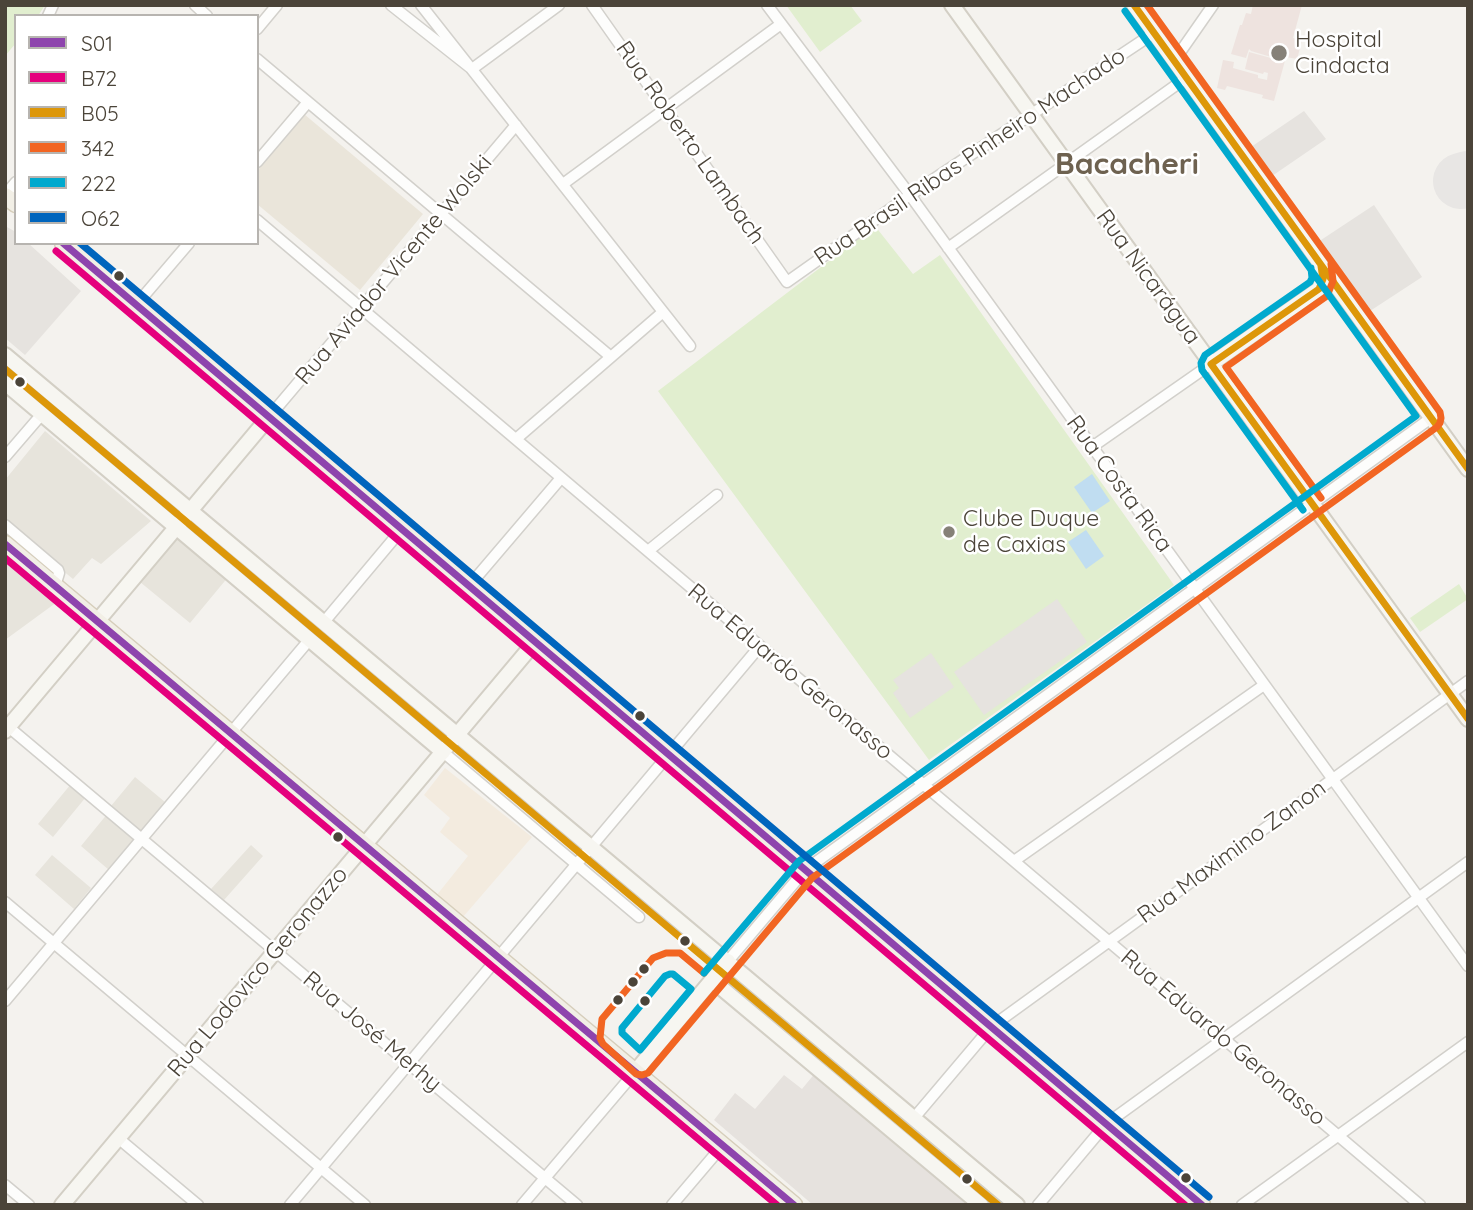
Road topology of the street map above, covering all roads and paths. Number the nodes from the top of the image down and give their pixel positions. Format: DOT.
graph roads {
  1 [pos="277,5"];
  2 [pos="421,5"];
  3 [pos="559,5"];
  4 [pos="593,5"];
  5 [pos="767,5"];
  6 [pos="952,5"];
  7 [pos="1134,5"];
  8 [pos="1213,5"];
  9 [pos="397,7"];
  10 [pos="781,23"];
  11 [pos="259,27"];
  12 [pos="1154,33"];
  13 [pos="259,61"];
  14 [pos="1174,61"];
  15 [pos="472,69"];
  16 [pos="1186,78"];
  17 [pos="308,102"];
  18 [pos="666,108"];
  19 [pos="1031,114"];
  20 [pos="516,125"];
  21 [pos="259,160"];
  22 [pos="1066,163"];
  23 [pos="562,184"];
  24 [pos="910,195"];
  25 [pos="441,214"];
  26 [pos="259,222"];
  27 [pos="65,245"];
  28 [pos="187,245"];
  29 [pos="948,248"];
  30 [pos="1321,266"];
  31 [pos="787,282"];
  32 [pos="1320,289"];
  33 [pos="1341,294"];
  34 [pos="136,305"];
  35 [pos="361,308"];
  36 [pos="663,312"];
  37 [pos="690,346"];
  38 [pos="5,355"];
  39 [pos="611,357"];
  40 [pos="1211,364"];
  41 [pos="5,383"];
  42 [pos="42,414"];
  43 [pos="269,418"];
  44 [pos="1431,418"];
  45 [pos="516,439"];
  46 [pos="1092,447"];
  47 [pos="5,457"];
  48 [pos="1468,469"];
  49 [pos="561,478"];
  50 [pos="717,495"];
  51 [pos="1312,504"];
  52 [pos="191,510"];
  53 [pos="5,525"];
  54 [pos="176,528"];
  55 [pos="402,529"];
  56 [pos="5,544"];
  57 [pos="648,551"];
  58 [pos="55,586"];
  59 [pos="469,586"];
  60 [pos="1194,589"];
  61 [pos="98,621"];
  62 [pos="324,622"];
  63 [pos="310,639"];
  64 [pos="535,642"];
  65 [pos="760,646"];
  66 [pos="1468,681"];
  67 [pos="1264,685"];
  68 [pos="1450,694"];
  69 [pos="1468,719"];
  70 [pos="6,727"];
  71 [pos="231,733"];
  72 [pos="457,734"];
  73 [pos="443,752"];
  74 [pos="668,754"];
  75 [pos="1332,779"];
  76 [pos="923,784"];
  77 [pos="142,839"];
  78 [pos="364,845"];
  79 [pos="584,855"];
  80 [pos="1014,861"];
  81 [pos="1468,862"];
  82 [pos="805,870"];
  83 [pos="1418,898"];
  84 [pos="5,902"];
  85 [pos="639,917"];
  86 [pos="1108,941"];
  87 [pos="54,943"];
  88 [pos="275,951"];
  89 [pos="498,957"];
  90 [pos="1468,966"];
  91 [pos="720,971"];
  92 [pos="5,1001"];
  93 [pos="990,1027"];
  94 [pos="1223,1038"];
  95 [pos="1468,1042"];
  96 [pos="187,1055"];
  97 [pos="409,1063"];
  98 [pos="635,1072"];
  99 [pos="914,1118"];
  100 [pos="1106,1124"];
  101 [pos="1338,1136"];
  102 [pos="118,1138"];
  103 [pos="723,1145"];
  104 [pos="321,1168"];
  105 [pos="545,1177"];
  106 [pos="5,1185"];
  107 [pos="29,1205"];
  108 [pos="62,1205"];
  109 [pos="198,1205"];
  110 [pos="290,1205"];
  111 [pos="365,1205"];
  112 [pos="522,1205"];
  113 [pos="577,1205"];
  114 [pos="672,1205"];
  115 [pos="793,1205"];
  116 [pos="981,1205"];
  117 [pos="1017,1205"];
  118 [pos="1038,1205"];
  119 [pos="1202,1205"];
  120 [pos="1242,1205"];
  121 [pos="1420,1205"];
  1 -- 11 [label="street"];
  2 -- 15 [label="street"];
  3 -- 15 [label="street"];
  4 -- 18 [label="street, Rua Roberto Lambach"];
  5 -- 10 [label="street, Rua Costa Rica"];
  6 -- 19 [label="street, Rua Nicarágua"];
  7 -- 12 [label="street"];
  8 -- 14 [label="street"];
  9 -- 15 [label="street"];
  10 -- 18 [label="street"];
  10 -- 24 [label="street, Rua Costa Rica"];
  12 -- 14 [label="street"];
  12 -- 19 [label="street, Rua Brasil Ribas Pinheiro Machado"];
  13 -- 17 [label="street"];
  14 -- 16 [label="street"];
  15 -- 20 [label="street"];
  16 -- 22 [label="street"];
  16 -- 30 [label="street"];
  17 -- 21 [label="street"];
  17 -- 25 [label="street"];
  18 -- 23 [label="street"];
  18 -- 31 [label="street, Rua Roberto Lambach"];
  19 -- 22 [label="street, Rua Nicarágua"];
  19 -- 24 [label="street, Rua Brasil Ribas Pinheiro Machado"];
  20 -- 23 [label="street"];
  20 -- 25 [label="street, Rua Aviador Vicente Wolski"];
  22 -- 29 [label="street"];
  22 -- 40 [label="street, Rua Nicarágua"];
  23 -- 36 [label="street"];
  24 -- 29 [label="street, Rua Costa Rica"];
  24 -- 31 [label="street, Rua Brasil Ribas Pinheiro Machado"];
  25 -- 35 [label="street, Rua Aviador Vicente Wolski"];
  25 -- 39 [label="street"];
  26 -- 35 [label="street, Rua Eduardo Geronasso"];
  27 -- 34 [label="main road"];
  28 -- 34 [label="street"];
  29 -- 46 [label="street, Rua Costa Rica"];
  30 -- 32 [label="street"];
  30 -- 33 [label="street"];
  32 -- 33 [label="street"];
  32 -- 40 [label="street"];
  33 -- 44 [label="street"];
  34 -- 43 [label="main road"];
  35 -- 43 [label="street, Rua Aviador Vicente Wolski"];
  35 -- 45 [label="street, Rua Eduardo Geronasso"];
  36 -- 37 [label="street"];
  36 -- 39 [label="street"];
  38 -- 52 [label="street"];
  39 -- 45 [label="street"];
  40 -- 46 [label="street"];
  40 -- 51 [label="street, Rua Nicarágua"];
  41 -- 42 [label="street"];
  42 -- 47 [label="street"];
  42 -- 54 [label="street"];
  43 -- 52 [label="street, Rua Aviador Vicente Wolski"];
  43 -- 55 [label="main road"];
  44 -- 48 [label="street"];
  44 -- 51 [label="street"];
  45 -- 49 [label="street, Rua Eduardo Geronasso"];
  46 -- 60 [label="street, Rua Costa Rica"];
  49 -- 57 [label="street, Rua Eduardo Geronasso"];
  49 -- 59 [label="street"];
  50 -- 57 [label="street"];
  51 -- 60 [label="street"];
  51 -- 68 [label="street, Rua Nicarágua"];
  52 -- 54 [label="street, Rua Aviador Vicente Wolski"];
  52 -- 62 [label="street"];
  53 -- 58 [label="street"];
  54 -- 61 [label="street, Rua Aviador Vicente Wolski"];
  54 -- 63 [label="street"];
  55 -- 59 [label="main road"];
  55 -- 62 [label="street"];
  56 -- 58 [label="main road"];
  57 -- 65 [label="street, Rua Eduardo Geronasso"];
  58 -- 61 [label="main road"];
  59 -- 64 [label="main road"];
  60 -- 67 [label="street, Rua Costa Rica"];
  60 -- 76 [label="street"];
  61 -- 70 [label="street, Rua Aviador Vicente Wolski"];
  61 -- 71 [label="main road"];
  62 -- 72 [label="street"];
  63 -- 71 [label="street"];
  63 -- 73 [label="street"];
  64 -- 72 [label="street, Rua Lodovico Geronazzo"];
  64 -- 74 [label="main road"];
  65 -- 74 [label="street"];
  65 -- 76 [label="street, Rua Eduardo Geronasso"];
  66 -- 68 [label="street, Rua Maximino Zanon"];
  67 -- 75 [label="street, Rua Costa Rica"];
  67 -- 80 [label="street"];
  68 -- 69 [label="street, Rua Nicarágua"];
  68 -- 75 [label="street, Rua Maximino Zanon"];
  70 -- 77 [label="street, Rua José Merhy"];
  71 -- 77 [label="street"];
  71 -- 78 [label="main road"];
  72 -- 73 [label="street, Rua Lodovico Geronazzo"];
  72 -- 79 [label="street"];
  73 -- 78 [label="street, Rua Lodovico Geronazzo"];
  73 -- 79 [label="street"];
  74 -- 79 [label="street"];
  74 -- 82 [label="main road"];
  75 -- 83 [label="street, Rua Costa Rica"];
  75 -- 86 [label="street, Rua Maximino Zanon"];
  76 -- 80 [label="street, Rua Eduardo Geronasso"];
  76 -- 82 [label="street"];
  77 -- 87 [label="street"];
  77 -- 88 [label="street, Rua José Merhy"];
  78 -- 88 [label="street, Rua Lodovico Geronazzo"];
  78 -- 89 [label="main road"];
  79 -- 85 [label="street"];
  79 -- 89 [label="street"];
  79 -- 91 [label="street"];
  80 -- 86 [label="street, Rua Eduardo Geronasso"];
  81 -- 83 [label="street"];
  82 -- 91 [label="street"];
  82 -- 93 [label="main road"];
  83 -- 90 [label="street, Rua Costa Rica"];
  83 -- 94 [label="street"];
  84 -- 87 [label="street"];
  86 -- 93 [label="street, Rua Maximino Zanon"];
  86 -- 94 [label="street, Rua Eduardo Geronasso"];
  87 -- 92 [label="street"];
  87 -- 96 [label="street"];
  88 -- 96 [label="street, Rua Lodovico Geronazzo"];
  88 -- 97 [label="street, Rua José Merhy"];
  89 -- 97 [label="street"];
  89 -- 98 [label="main road"];
  91 -- 98 [label="street"];
  91 -- 99 [label="street"];
  91 -- 116 [label="street"];
  93 -- 99 [label="street, Rua Maximino Zanon"];
  93 -- 100 [label="main road"];
  94 -- 100 [label="street"];
  94 -- 101 [label="street, Rua Eduardo Geronasso"];
  95 -- 101 [label="street"];
  96 -- 102 [label="street, Rua Lodovico Geronazzo"];
  96 -- 104 [label="street"];
  97 -- 104 [label="street"];
  97 -- 105 [label="street, Rua José Merhy"];
  98 -- 103 [label="main road"];
  98 -- 105 [label="street"];
  99 -- 117 [label="street"];
  100 -- 118 [label="street"];
  100 -- 119 [label="main road"];
  101 -- 120 [label="street"];
  101 -- 121 [label="street, Rua Eduardo Geronasso"];
  102 -- 108 [label="street, Rua Lodovico Geronazzo"];
  102 -- 109 [label="street"];
  103 -- 114 [label="street"];
  103 -- 115 [label="main road"];
  104 -- 110 [label="street"];
  104 -- 111 [label="street"];
  105 -- 112 [label="street"];
  105 -- 113 [label="street, Rua José Merhy"];
  106 -- 107 [label="street"];
}
